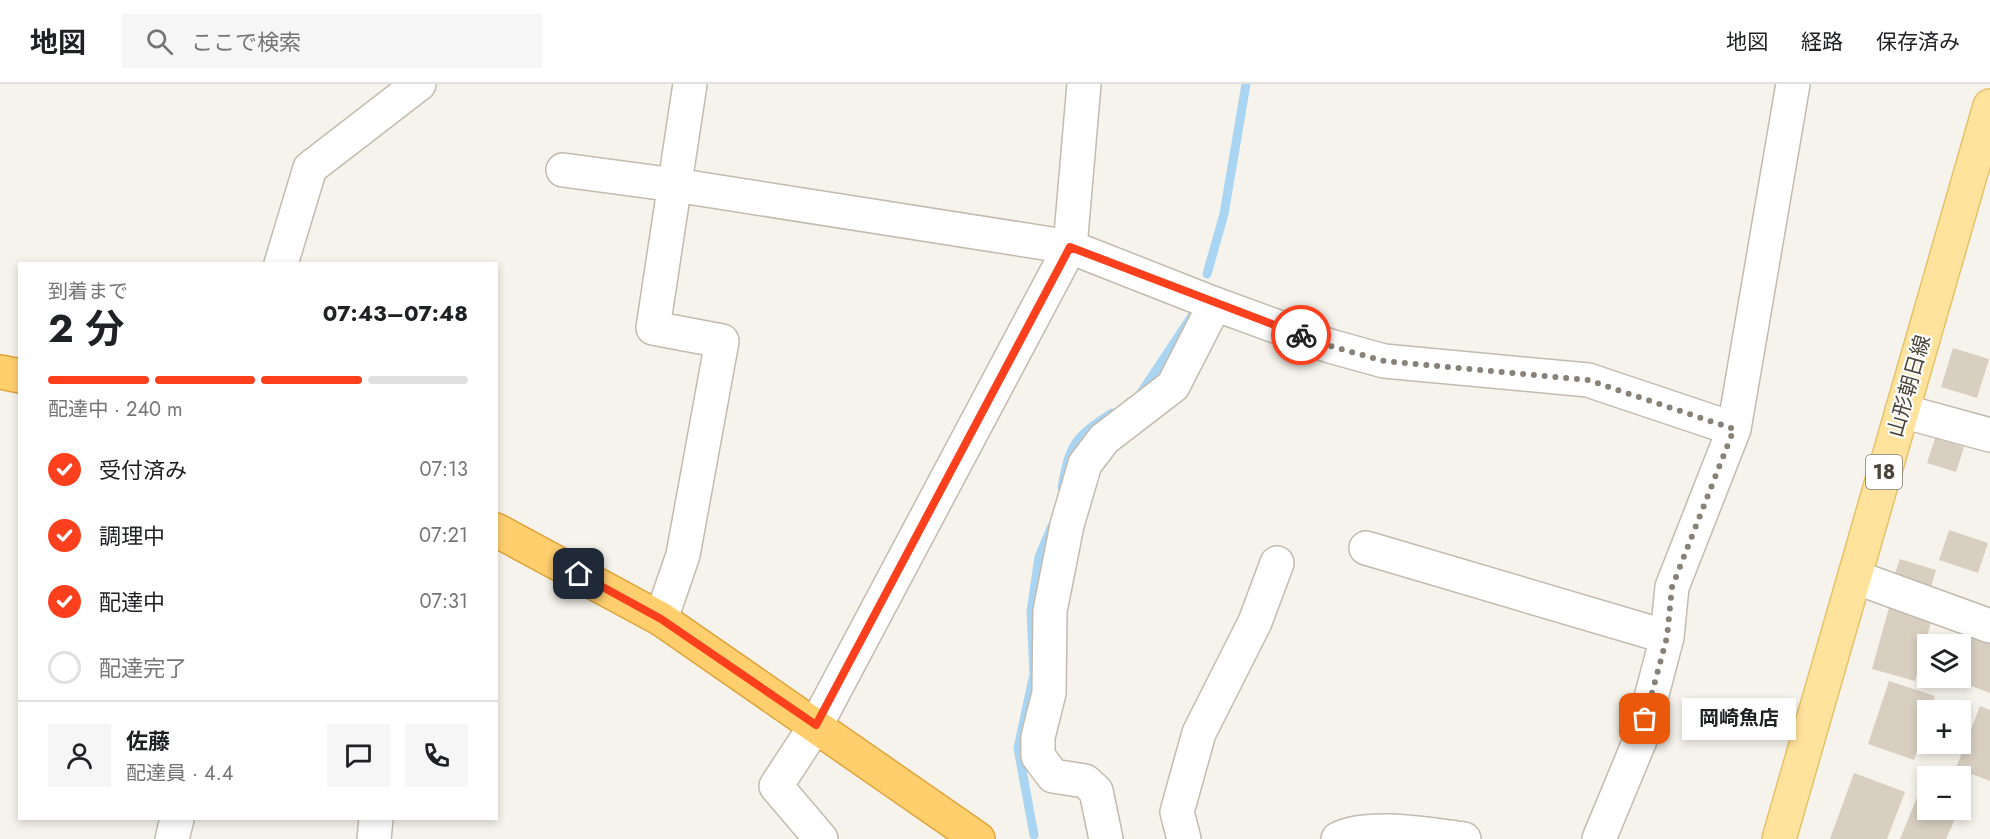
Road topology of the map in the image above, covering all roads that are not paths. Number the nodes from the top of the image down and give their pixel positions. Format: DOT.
graph roads {
  1 [pos="419,84"];
  2 [pos="690,84"];
  3 [pos="1084,84"];
  4 [pos="1793,84"];
  5 [pos="1990,106"];
  6 [pos="562,170"];
  7 [pos="675,185"];
  8 [pos="1070,247"];
  9 [pos="282,262"];
  10 [pos="1215,304"];
  11 [pos="0,372"];
  12 [pos="18,376"];
  13 [pos="1902,411"];
  14 [pos="1734,429"];
  15 [pos="1990,435"];
  16 [pos="498,531"];
  17 [pos="1366,548"];
  18 [pos="1277,563"];
  19 [pos="1854,577"];
  20 [pos="661,619"];
  21 [pos="1990,626"];
  22 [pos="1667,637"];
  23 [pos="816,725"];
  24 [pos="177,820"];
  25 [pos="376,820"];
  26 [pos="172,839"];
  27 [pos="374,839"];
  28 [pos="820,839"];
  29 [pos="978,839"];
  30 [pos="1106,839"];
  31 [pos="1184,839"];
  32 [pos="1338,839"];
  33 [pos="1464,839"];
  34 [pos="1599,839"];
  35 [pos="1779,839"];
  1 -- 9 [label="street"];
  2 -- 7 [label="street"];
  3 -- 8 [label="street"];
  4 -- 14 [label="street"];
  5 -- 13 [label="main road, 山形朝日線 / 18"];
  6 -- 7 [label="street"];
  7 -- 8 [label="street"];
  7 -- 20 [label="street"];
  8 -- 10 [label="street"];
  8 -- 23 [label="street"];
  10 -- 14 [label="street"];
  10 -- 30 [label="street"];
  11 -- 12 [label="highway"];
  13 -- 15 [label="street"];
  13 -- 19 [label="main road, 山形朝日線 / 18"];
  14 -- 22 [label="street"];
  16 -- 20 [label="highway"];
  17 -- 22 [label="street"];
  18 -- 31 [label="street"];
  19 -- 21 [label="street"];
  19 -- 35 [label="main road, 山形朝日線 / 18"];
  20 -- 23 [label="highway"];
  22 -- 34 [label="street"];
  23 -- 28 [label="street"];
  23 -- 29 [label="highway"];
  24 -- 26 [label="street"];
  25 -- 27 [label="street"];
  32 -- 33 [label="street"];
}
